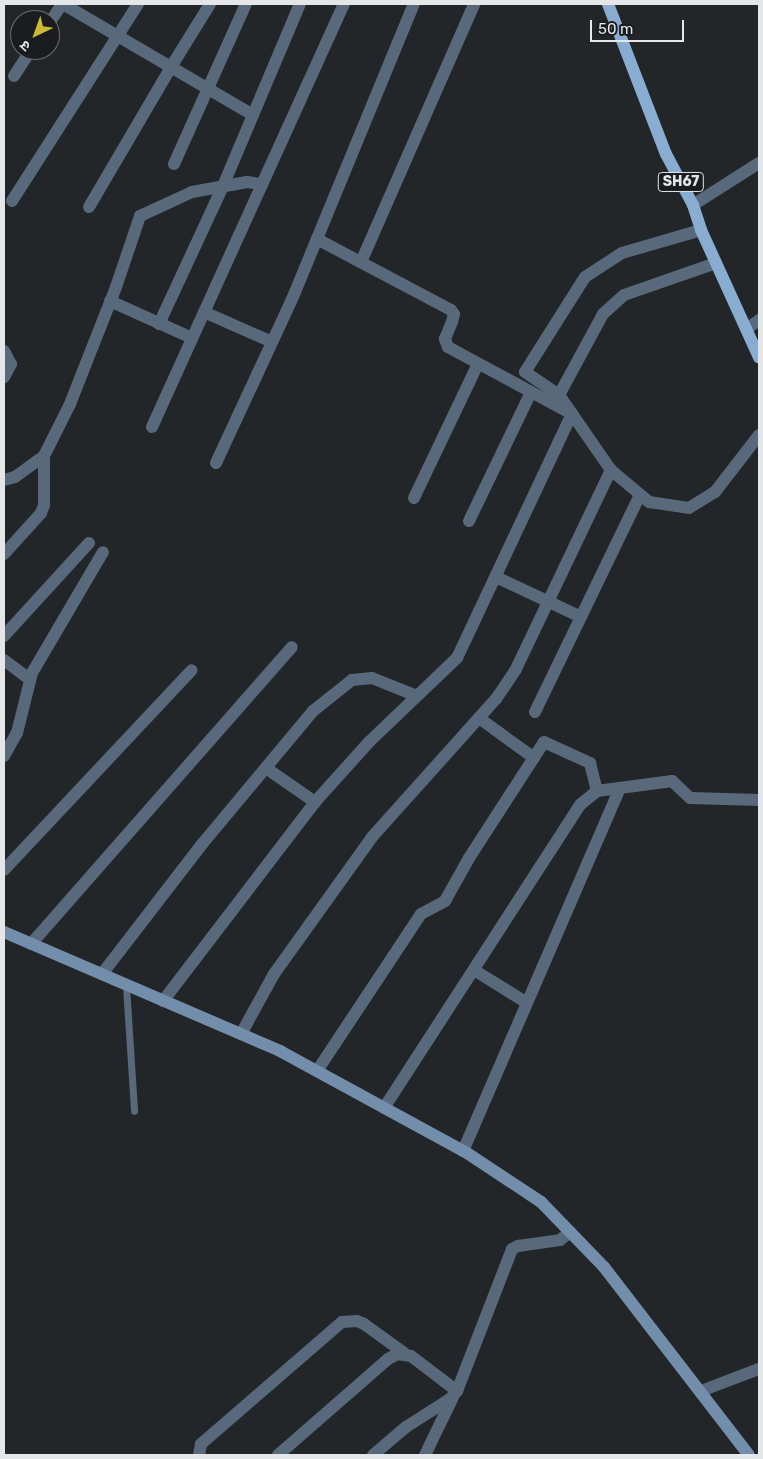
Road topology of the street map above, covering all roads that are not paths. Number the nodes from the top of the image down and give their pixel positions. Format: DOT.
graph roads {
  1 [pos="62,4"];
  2 [pos="138,4"];
  3 [pos="210,4"];
  4 [pos="246,4"];
  5 [pos="300,4"];
  6 [pos="344,4"];
  7 [pos="414,4"];
  8 [pos="474,4"];
  9 [pos="608,4"];
  10 [pos="118,36"];
  11 [pos="24,60"];
  12 [pos="171,67"];
  13 [pos="14,76"];
  14 [pos="207,88"];
  15 [pos="253,115"];
  16 [pos="759,163"];
  17 [pos="174,164"];
  18 [pos="262,184"];
  19 [pos="223,186"];
  20 [pos="12,201"];
  21 [pos="693,205"];
  22 [pos="89,207"];
  23 [pos="701,230"];
  24 [pos="317,239"];
  25 [pos="361,262"];
  26 [pos="716,263"];
  27 [pos="110,301"];
  28 [pos="204,312"];
  29 [pos="759,320"];
  30 [pos="159,324"];
  31 [pos="748,328"];
  32 [pos="192,338"];
  33 [pos="272,342"];
  34 [pos="4,351"];
  35 [pos="759,357"];
  36 [pos="478,364"];
  37 [pos="4,377"];
  38 [pos="531,392"];
  39 [pos="559,395"];
  40 [pos="572,414"];
  41 [pos="152,427"];
  42 [pos="759,435"];
  43 [pos="44,456"];
  44 [pos="216,463"];
  45 [pos="611,470"];
  46 [pos="4,480"];
  47 [pos="640,495"];
  48 [pos="414,498"];
  49 [pos="469,521"];
  50 [pos="89,543"];
  51 [pos="103,552"];
  52 [pos="4,554"];
  53 [pos="496,577"];
  54 [pos="548,602"];
  55 [pos="581,617"];
  56 [pos="4,636"];
  57 [pos="292,648"];
  58 [pos="4,660"];
  59 [pos="192,670"];
  60 [pos="30,679"];
  61 [pos="417,696"];
  62 [pos="535,712"];
  63 [pos="479,718"];
  64 [pos="4,756"];
  65 [pos="534,758"];
  66 [pos="266,768"];
  67 [pos="620,788"];
  68 [pos="596,791"];
  69 [pos="759,800"];
  70 [pos="315,802"];
  71 [pos="4,870"];
  72 [pos="4,932"];
  73 [pos="31,944"];
  74 [pos="474,970"];
  75 [pos="102,974"];
  76 [pos="126,986"];
  77 [pos="163,1001"];
  78 [pos="527,1003"];
  79 [pos="241,1034"];
  80 [pos="317,1071"];
  81 [pos="384,1108"];
  82 [pos="134,1111"];
  83 [pos="463,1151"];
  84 [pos="570,1232"];
  85 [pos="404,1353"];
  86 [pos="759,1369"];
  87 [pos="701,1391"];
  88 [pos="456,1393"];
  89 [pos="200,1455"];
  90 [pos="278,1455"];
  91 [pos="373,1455"];
  92 [pos="424,1455"];
  93 [pos="749,1455"];
  1 -- 10 [label="street"];
  2 -- 10 [label="street"];
  3 -- 12 [label="street"];
  4 -- 14 [label="street"];
  5 -- 15 [label="street"];
  6 -- 18 [label="street"];
  7 -- 24 [label="street"];
  8 -- 25 [label="street"];
  9 -- 21 [label="main road, SH67"];
  10 -- 12 [label="street"];
  10 -- 20 [label="street"];
  11 -- 13 [label="street"];
  12 -- 14 [label="street"];
  12 -- 22 [label="street"];
  14 -- 15 [label="street"];
  14 -- 17 [label="street"];
  15 -- 19 [label="street"];
  16 -- 21 [label="street"];
  18 -- 19 [label="street"];
  18 -- 28 [label="street"];
  19 -- 27 [label="street"];
  19 -- 30 [label="street"];
  21 -- 23 [label="main road, SH67"];
  23 -- 26 [label="main road, SH67"];
  23 -- 39 [label="street"];
  24 -- 25 [label="street"];
  24 -- 33 [label="street"];
  25 -- 36 [label="street"];
  26 -- 31 [label="main road, SH67"];
  26 -- 39 [label="street"];
  27 -- 30 [label="street"];
  27 -- 43 [label="street"];
  28 -- 32 [label="street"];
  28 -- 33 [label="street"];
  29 -- 31 [label="street"];
  30 -- 32 [label="street"];
  31 -- 35 [label="main road, SH67"];
  32 -- 41 [label="street"];
  33 -- 44 [label="street"];
  34 -- 37 [label="street"];
  36 -- 38 [label="street"];
  36 -- 48 [label="street"];
  38 -- 40 [label="street"];
  38 -- 49 [label="street"];
  39 -- 40 [label="street"];
  40 -- 45 [label="street"];
  40 -- 53 [label="street"];
  42 -- 47 [label="street"];
  43 -- 46 [label="street"];
  43 -- 52 [label="street"];
  45 -- 47 [label="street"];
  45 -- 54 [label="street"];
  47 -- 55 [label="street"];
  50 -- 56 [label="street"];
  51 -- 60 [label="street"];
  53 -- 54 [label="street"];
  53 -- 61 [label="street"];
  54 -- 55 [label="street"];
  54 -- 63 [label="street"];
  55 -- 62 [label="street"];
  57 -- 73 [label="street"];
  58 -- 60 [label="street"];
  59 -- 71 [label="street"];
  60 -- 64 [label="street"];
  61 -- 66 [label="street"];
  61 -- 70 [label="street"];
  63 -- 65 [label="street"];
  63 -- 79 [label="street"];
  65 -- 68 [label="street"];
  65 -- 80 [label="street"];
  66 -- 70 [label="street"];
  66 -- 75 [label="street"];
  67 -- 68 [label="street"];
  67 -- 69 [label="street"];
  67 -- 78 [label="street"];
  68 -- 74 [label="street"];
  70 -- 77 [label="street"];
  72 -- 73 [label="main road"];
  73 -- 75 [label="main road"];
  74 -- 78 [label="street"];
  74 -- 81 [label="street"];
  75 -- 76 [label="main road"];
  76 -- 77 [label="main road"];
  76 -- 82 [label="lane"];
  77 -- 79 [label="main road"];
  78 -- 83 [label="street"];
  79 -- 80 [label="main road"];
  80 -- 81 [label="main road"];
  81 -- 83 [label="main road"];
  83 -- 84 [label="main road"];
  84 -- 87 [label="main road"];
  84 -- 88 [label="street"];
  85 -- 88 [label="street"];
  85 -- 89 [label="street"];
  85 -- 90 [label="street"];
  86 -- 87 [label="street"];
  87 -- 93 [label="main road"];
  88 -- 91 [label="street"];
  88 -- 92 [label="street"];
}
